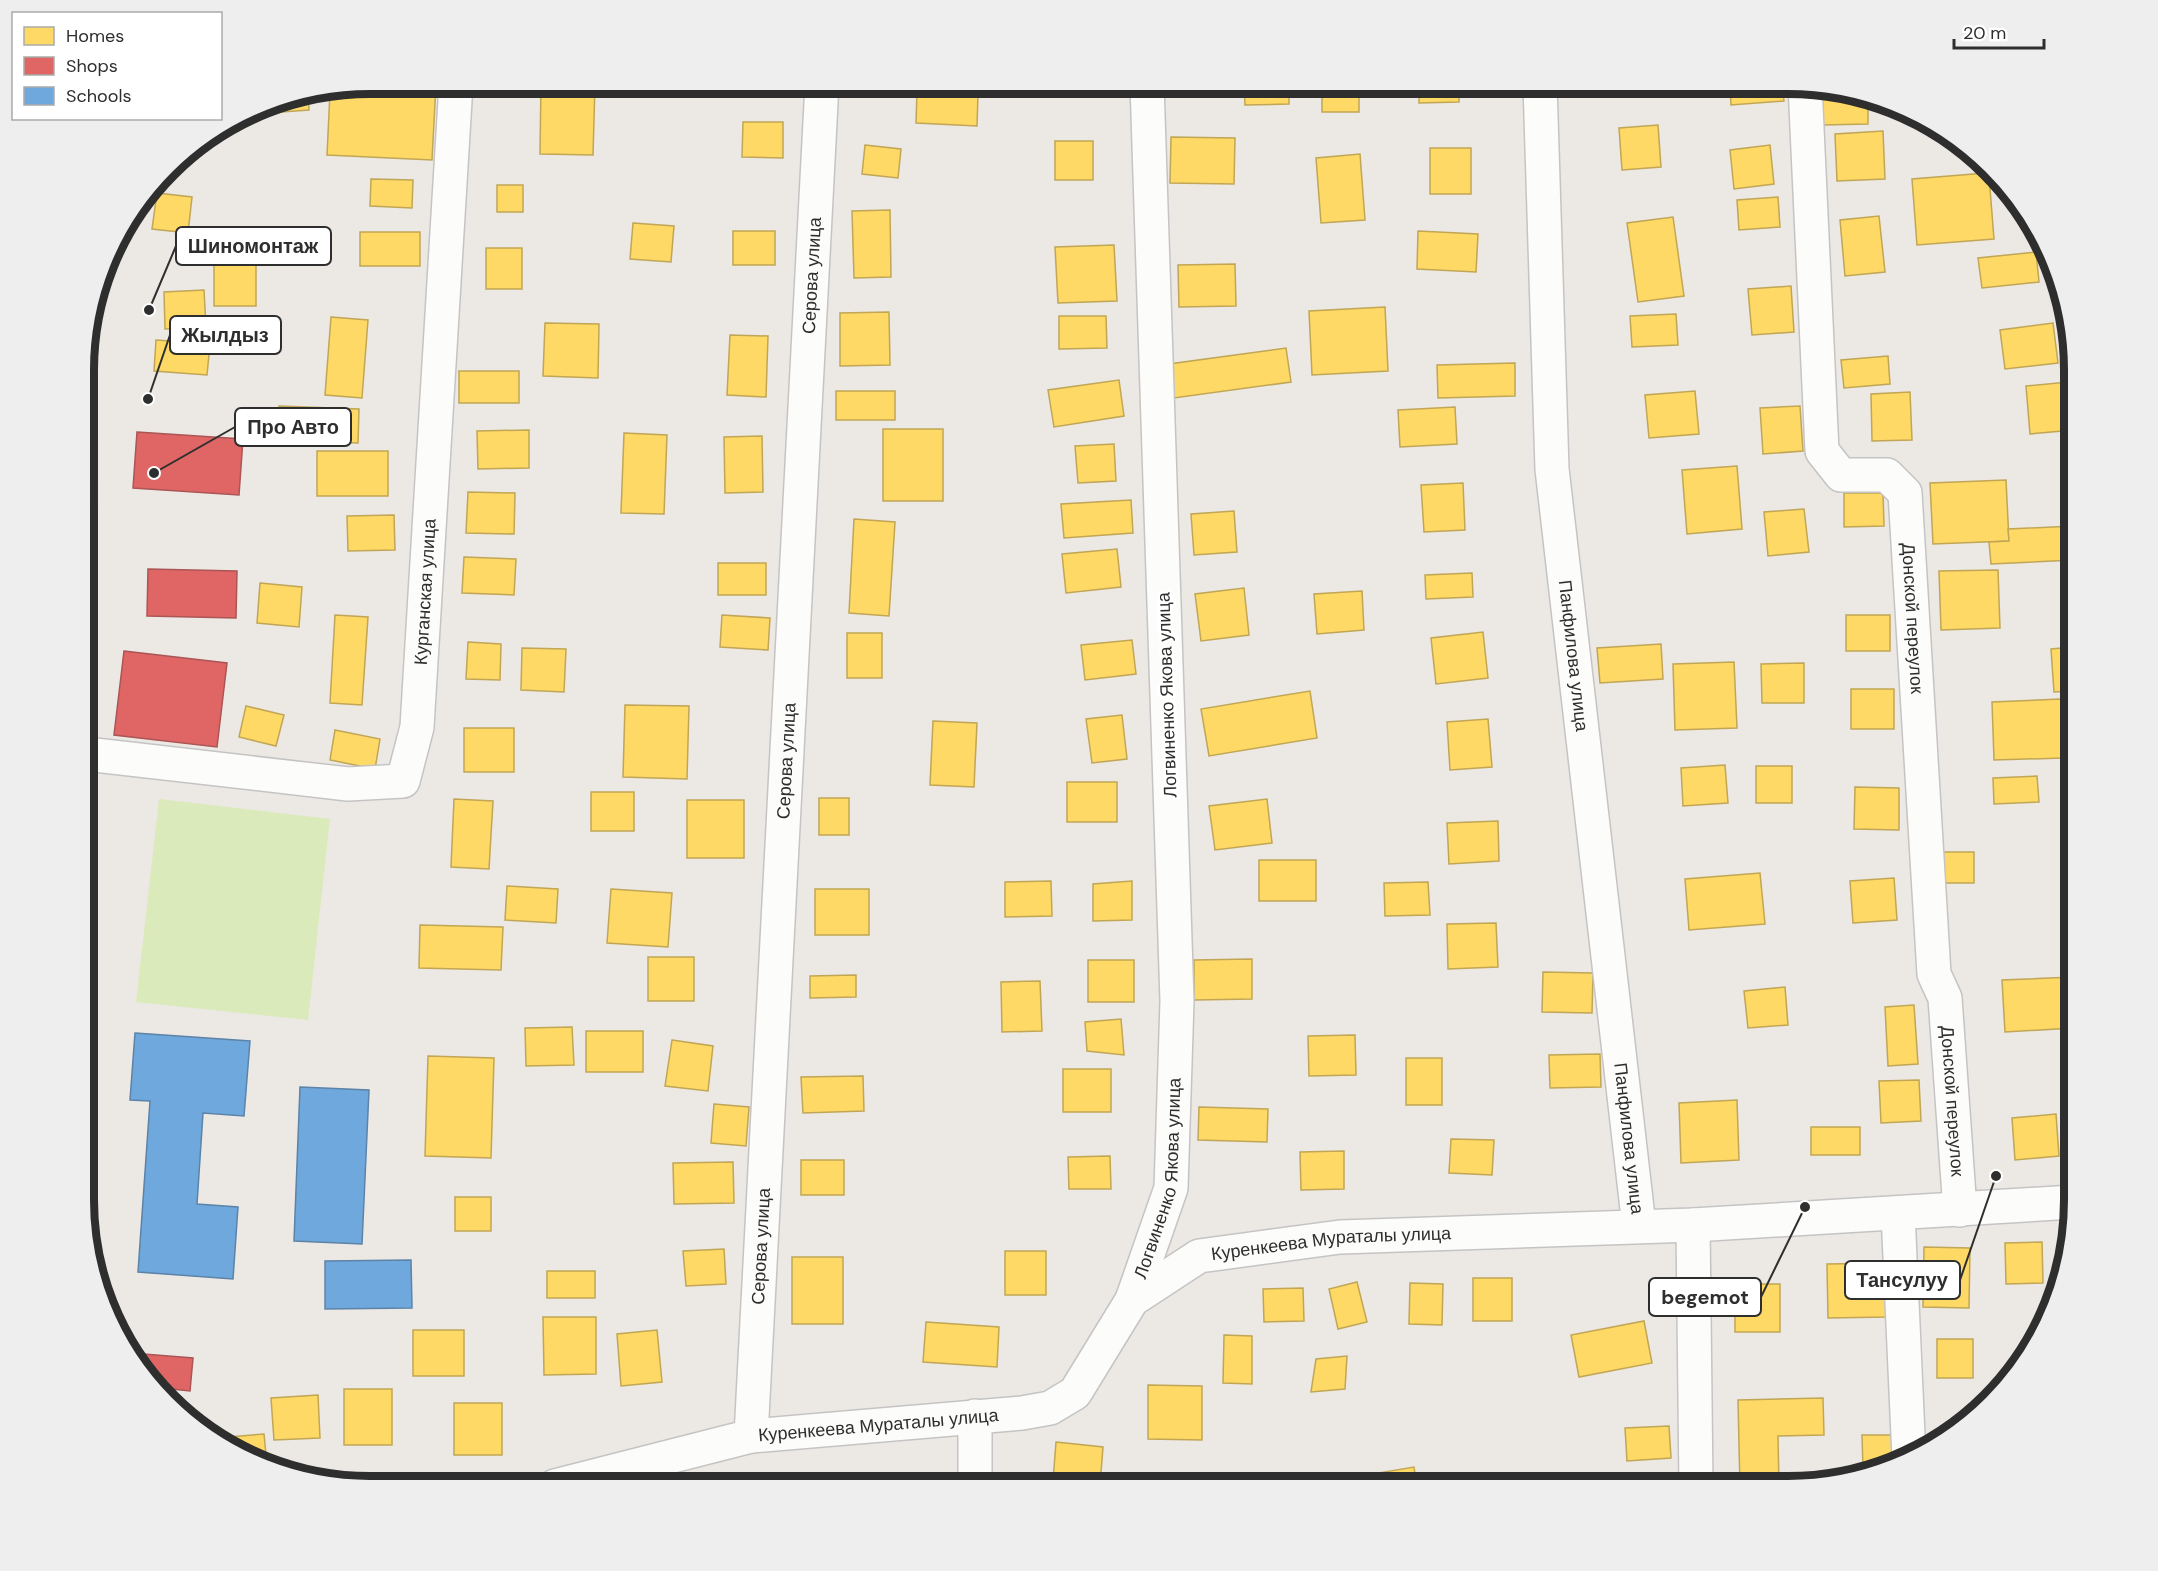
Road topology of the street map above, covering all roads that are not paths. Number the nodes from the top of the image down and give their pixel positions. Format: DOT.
graph roads {
  1 [pos="455,94"];
  2 [pos="821,94"];
  3 [pos="1147,94"];
  4 [pos="1540,94"];
  5 [pos="1805,95"];
  6 [pos="94,755"];
  7 [pos="2064,1203"];
  8 [pos="1960,1210"];
  9 [pos="1898,1213"];
  10 [pos="1694,1225"];
  11 [pos="1639,1226"];
  12 [pos="1132,1300"];
  13 [pos="975,1416"];
  14 [pos="751,1436"];
  15 [pos="1909,1448"];
  16 [pos="594,1476"];
  17 [pos="975,1476"];
  18 [pos="1696,1476"];
  1 -- 6 [label="street, Курганская улица"];
  2 -- 14 [label="street, Серова улица"];
  3 -- 12 [label="street, Логвиненко Якова улица"];
  4 -- 11 [label="street, Панфилова улица"];
  5 -- 8 [label="street, Донской переулок"];
  7 -- 8 [label="street, Куренкеева Мураталы улица"];
  8 -- 9 [label="street, Куренкеева Мураталы улица"];
  9 -- 10 [label="street, Куренкеева Мураталы улица"];
  9 -- 15 [label="street"];
  10 -- 11 [label="street, Куренкеева Мураталы улица"];
  10 -- 18 [label="street"];
  11 -- 12 [label="street, Куренкеева Мураталы улица"];
  12 -- 13 [label="street, Куренкеева Мураталы улица"];
  13 -- 14 [label="street, Куренкеева Мураталы улица"];
  13 -- 17 [label="street"];
  14 -- 16 [label="street, Куренкеева Мураталы улица"];
}
